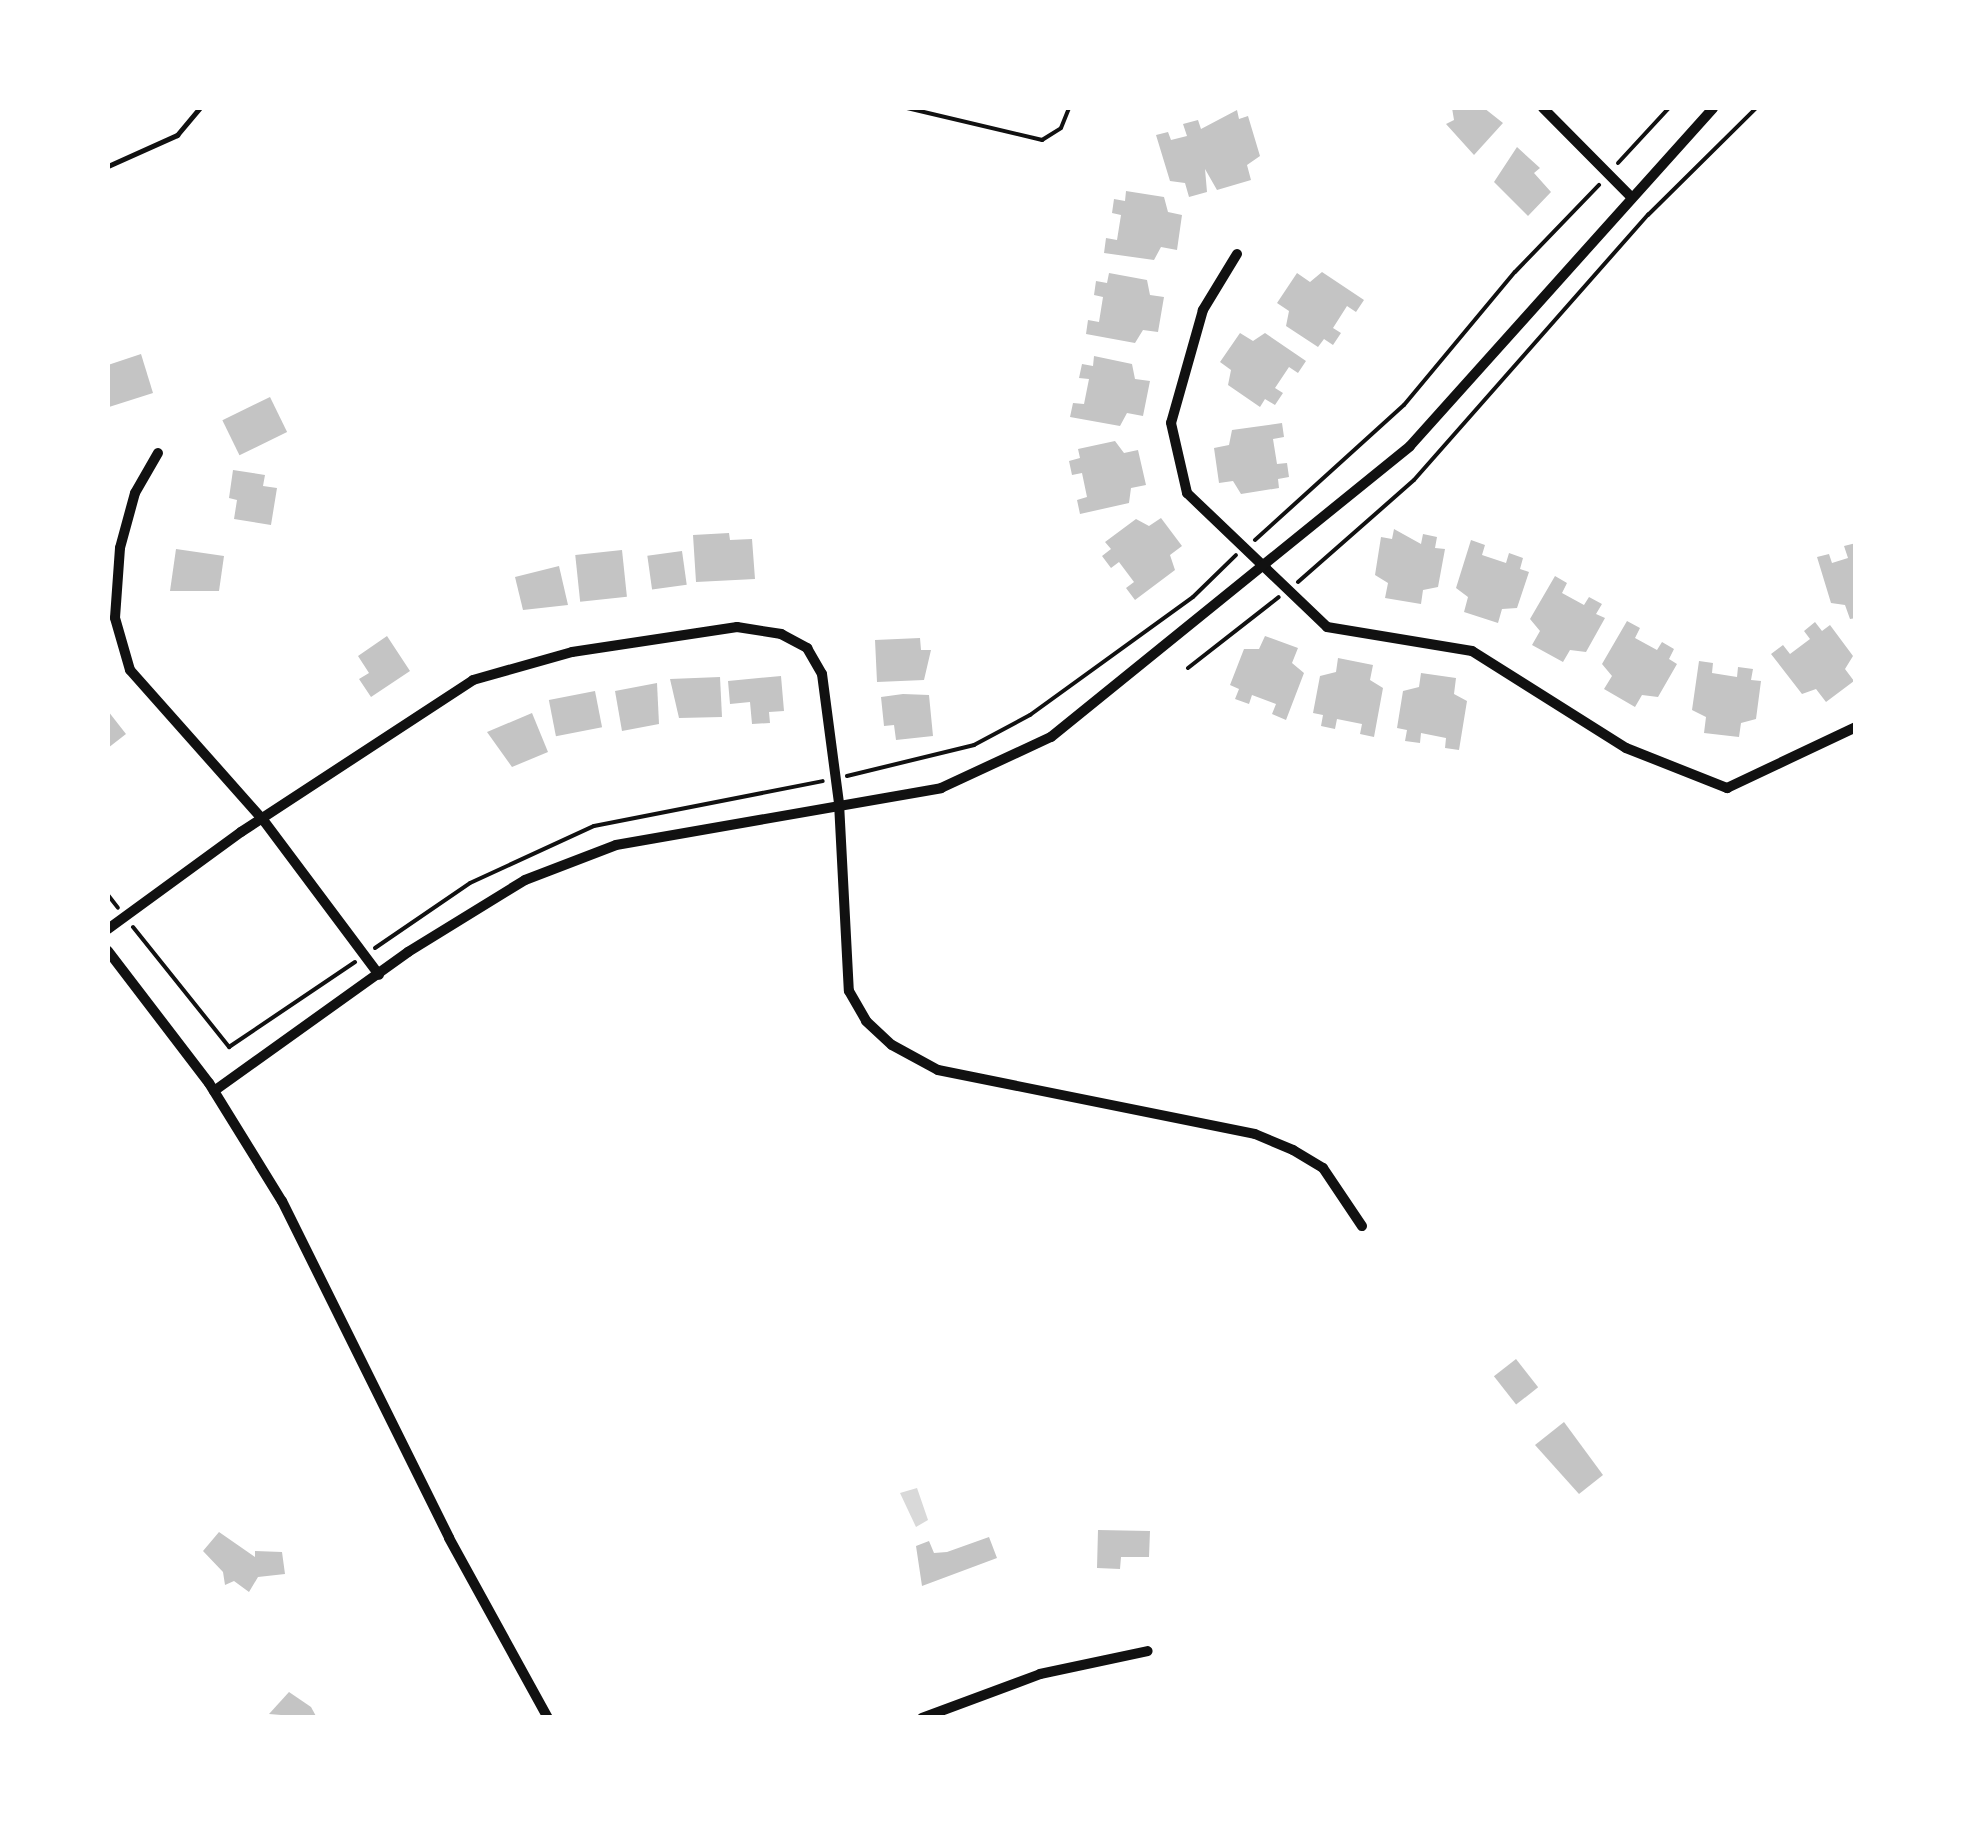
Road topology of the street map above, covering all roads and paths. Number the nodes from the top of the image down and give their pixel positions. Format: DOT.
graph roads {
  1 [pos="200,108"];
  2 [pos="906,108"];
  3 [pos="1069,108"];
  4 [pos="1543,108"];
  5 [pos="1670,108"];
  6 [pos="1713,108"];
  7 [pos="1756,108"];
  8 [pos="108,166"];
  9 [pos="1608,174"];
  10 [pos="1631,197"];
  11 [pos="1237,254"];
  12 [pos="158,453"];
  13 [pos="1242,550"];
  14 [pos="1262,571"];
  15 [pos="1286,592"];
  16 [pos="1188,668"];
  17 [pos="1856,728"];
  18 [pos="836,778"];
  19 [pos="839,803"];
  20 [pos="264,820"];
  21 [pos="108,896"];
  22 [pos="126,918"];
  23 [pos="108,930"];
  24 [pos="108,951"];
  25 [pos="365,955"];
  26 [pos="379,974"];
  27 [pos="214,1091"];
  28 [pos="1362,1226"];
  29 [pos="1148,1651"];
  30 [pos="548,1718"];
  31 [pos="922,1718"];
  1 -- 8 [label="lane"];
  2 -- 3 [label="path"];
  4 -- 9 [label="street"];
  5 -- 9 [label="path"];
  6 -- 10 [label="street"];
  7 -- 15 [label="path"];
  9 -- 10 [label="street"];
  9 -- 13 [label="path"];
  10 -- 14 [label="street"];
  11 -- 13 [label="street"];
  12 -- 20 [label="street"];
  13 -- 14 [label="street"];
  13 -- 18 [label="path"];
  14 -- 15 [label="street"];
  14 -- 19 [label="street"];
  15 -- 16 [label="path"];
  15 -- 17 [label="street"];
  18 -- 19 [label="street"];
  18 -- 20 [label="street"];
  18 -- 25 [label="path"];
  19 -- 26 [label="street"];
  19 -- 28 [label="street"];
  20 -- 22 [label="street"];
  20 -- 25 [label="street"];
  21 -- 22 [label="path"];
  22 -- 23 [label="street"];
  22 -- 25 [label="path"];
  24 -- 27 [label="street"];
  25 -- 26 [label="street"];
  26 -- 27 [label="street"];
  27 -- 30 [label="street"];
  29 -- 31 [label="street"];
}
